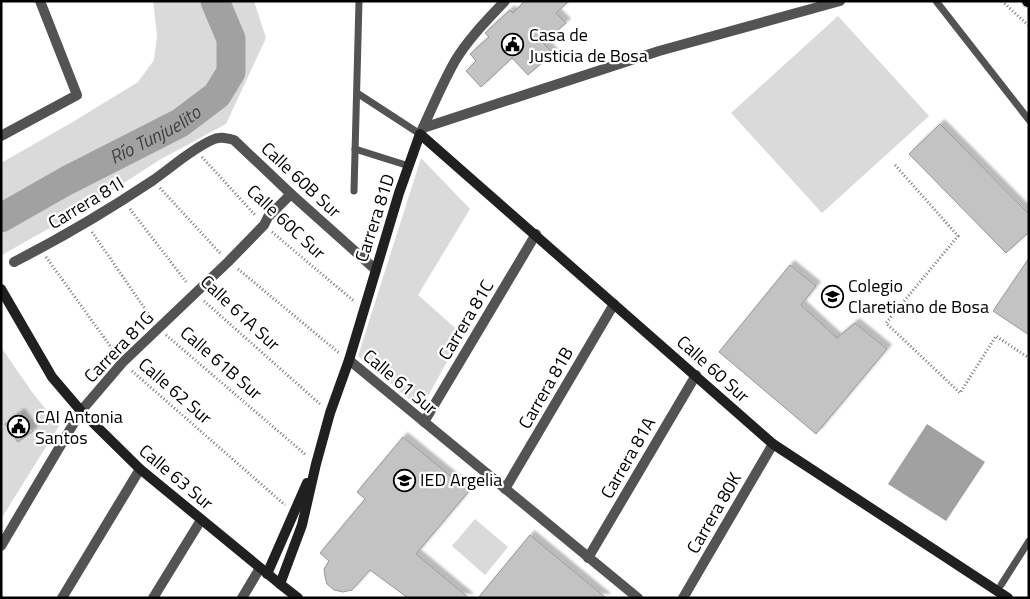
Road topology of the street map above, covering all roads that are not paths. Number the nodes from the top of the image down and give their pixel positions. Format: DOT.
graph roads {
  1 [pos="40,1"];
  2 [pos="359,1"];
  3 [pos="505,1"];
  4 [pos="936,1"];
  5 [pos="836,2"];
  6 [pos="357,93"];
  7 [pos="1029,120"];
  8 [pos="422,131"];
  9 [pos="1,136"];
  10 [pos="224,137"];
  11 [pos="355,149"];
  12 [pos="409,166"];
  13 [pos="354,192"];
  14 [pos="291,194"];
  15 [pos="536,234"];
  16 [pos="14,262"];
  17 [pos="376,270"];
  18 [pos="1,289"];
  19 [pos="614,304"];
  20 [pos="349,360"];
  21 [pos="696,375"];
  22 [pos="81,411"];
  23 [pos="424,422"];
  24 [pos="773,444"];
  25 [pos="316,464"];
  26 [pos="140,469"];
  27 [pos="505,489"];
  28 [pos="201,520"];
  29 [pos="1029,541"];
  30 [pos="1,546"];
  31 [pos="588,558"];
  32 [pos="264,571"];
  33 [pos="280,584"];
  34 [pos="1002,593"];
  35 [pos="62,598"];
  36 [pos="153,598"];
  37 [pos="242,598"];
  38 [pos="298,598"];
  39 [pos="638,598"];
  40 [pos="683,598"];
  1 -- 9 [label="street"];
  2 -- 6 [label="lane"];
  3 -- 8 [label="street, Carrera 81D"];
  4 -- 7 [label="lane"];
  5 -- 8 [label="street"];
  6 -- 8 [label="lane"];
  6 -- 11 [label="lane"];
  8 -- 12 [label="street, Carrera 81D"];
  8 -- 15 [label="street, Calle 60 Sur"];
  10 -- 14 [label="street, Calle 60B Sur"];
  10 -- 16 [label="street, Carrera 81I"];
  11 -- 12 [label="lane"];
  11 -- 13 [label="lane"];
  12 -- 17 [label="street, Carrera 81D"];
  14 -- 17 [label="street, Calle 60B Sur"];
  14 -- 22 [label="street, Carrera 81G"];
  15 -- 19 [label="street, Calle 60 Sur"];
  15 -- 23 [label="street, Carrera 81C"];
  17 -- 20 [label="street, Carrera 81D"];
  18 -- 22 [label="street, Calle 63 Sur"];
  19 -- 21 [label="street, Calle 60 Sur"];
  19 -- 27 [label="street, Carrera 81B"];
  20 -- 23 [label="street, Calle 61 Sur"];
  20 -- 25 [label="street, Carrera 81D"];
  21 -- 24 [label="street, Calle 60 Sur"];
  21 -- 31 [label="street, Carrera 81A"];
  22 -- 26 [label="street, Calle 63 Sur"];
  22 -- 30 [label="street, Carrera 81G"];
  23 -- 27 [label="street, Calle 61 Sur"];
  24 -- 34 [label="street, Calle 60 Sur"];
  24 -- 40 [label="street, Carrera 80K"];
  25 -- 32 [label="street, Carrera 81D"];
  25 -- 33 [label="street, Carrera 81D"];
  26 -- 28 [label="street, Calle 63 Sur"];
  26 -- 35 [label="street"];
  27 -- 31 [label="street, Calle 61 Sur"];
  28 -- 32 [label="street, Calle 63 Sur"];
  28 -- 36 [label="street"];
  29 -- 34 [label="lane"];
  31 -- 39 [label="street, Calle 61 Sur"];
  32 -- 33 [label="street, Calle 63 Sur"];
  32 -- 37 [label="street, Carrera 81D"];
  33 -- 38 [label="street, Calle 63 Sur"];
}
